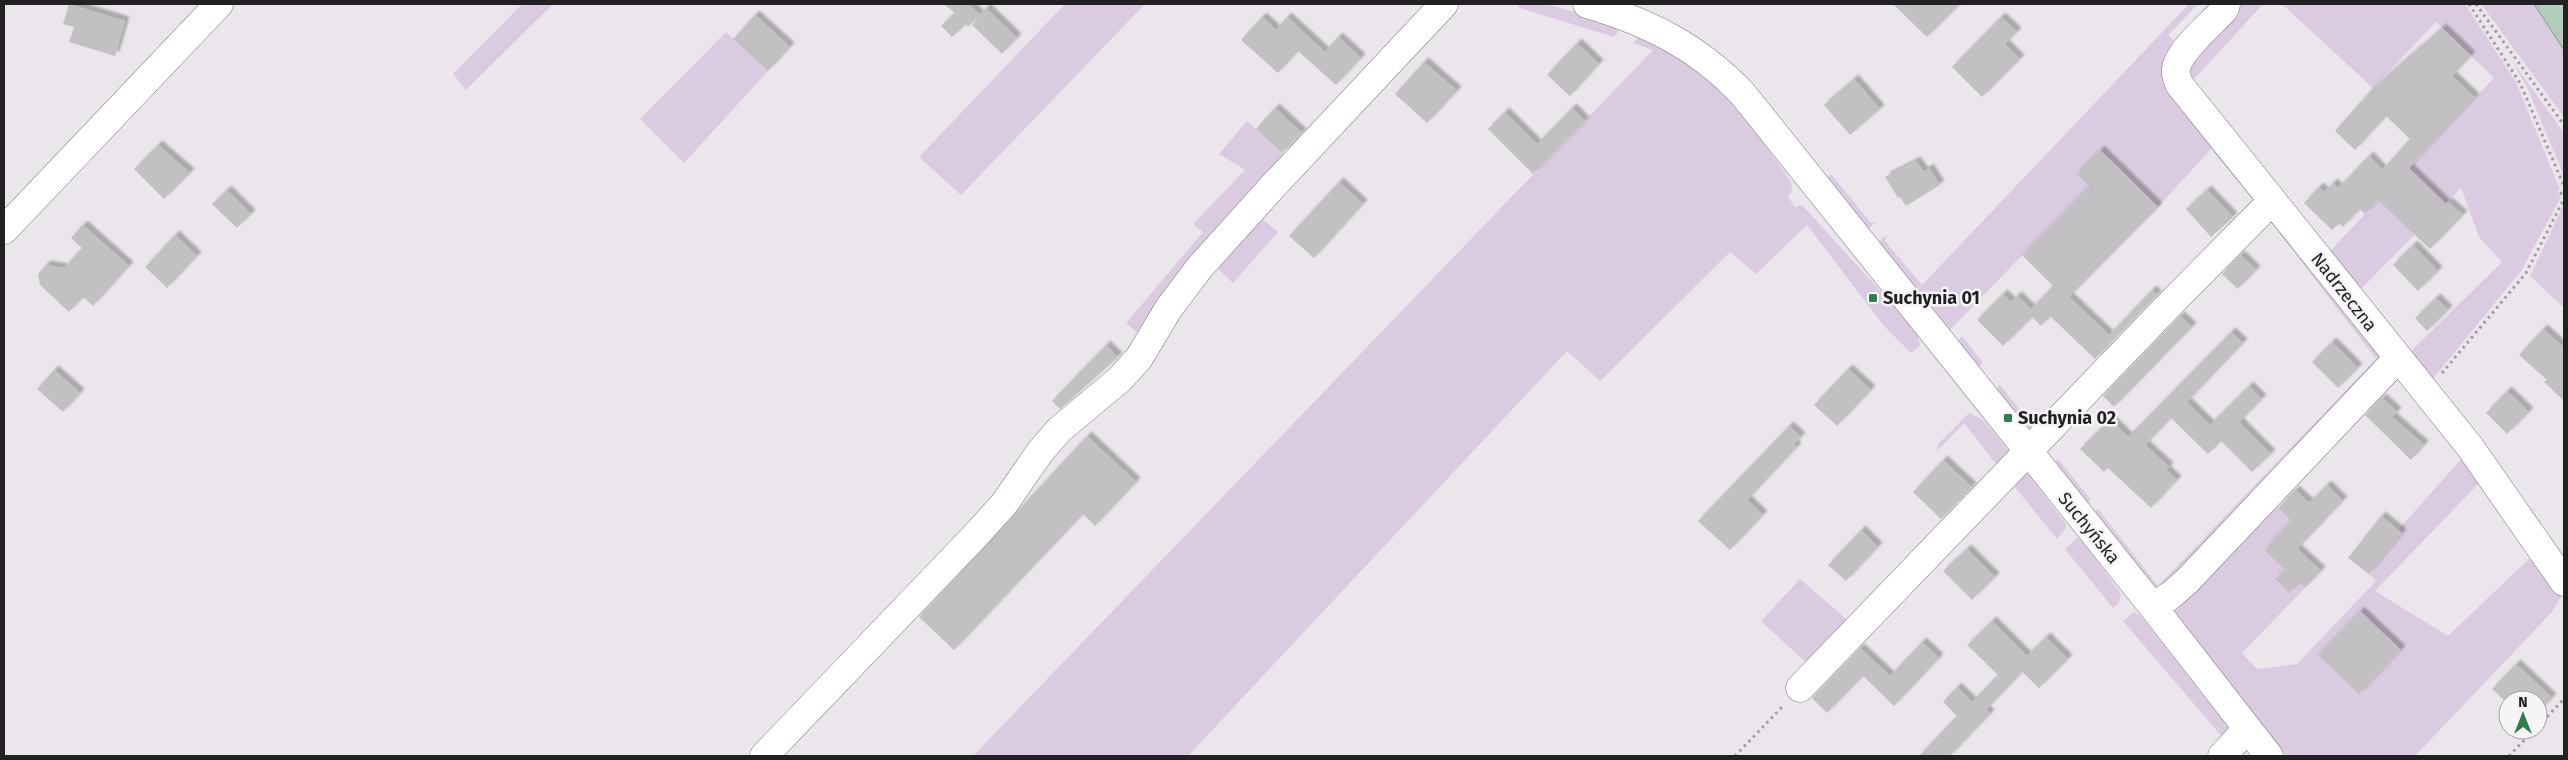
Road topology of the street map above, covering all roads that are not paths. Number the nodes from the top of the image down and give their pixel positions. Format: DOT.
graph roads {
  1 [pos="219,4"];
  2 [pos="1444,4"];
  3 [pos="1587,4"];
  4 [pos="2226,4"];
  5 [pos="2272,201"];
  6 [pos="4,230"];
  7 [pos="2397,358"];
  8 [pos="2028,452"];
  9 [pos="2564,582"];
  10 [pos="2153,607"];
  11 [pos="1800,688"];
  12 [pos="2247,729"];
  13 [pos="764,756"];
  14 [pos="2222,756"];
  15 [pos="2269,756"];
  1 -- 6 [label="street"];
  2 -- 13 [label="street"];
  3 -- 8 [label="street, Suchyńska"];
  4 -- 5 [label="street, Nadrzeczna"];
  5 -- 7 [label="street, Nadrzeczna"];
  5 -- 8 [label="street"];
  7 -- 9 [label="street, Nadrzeczna"];
  7 -- 10 [label="street"];
  8 -- 10 [label="street, Suchyńska"];
  8 -- 11 [label="street"];
  10 -- 12 [label="street, Suchyńska"];
  12 -- 14 [label="street"];
  12 -- 15 [label="street, Suchyńska"];
}
